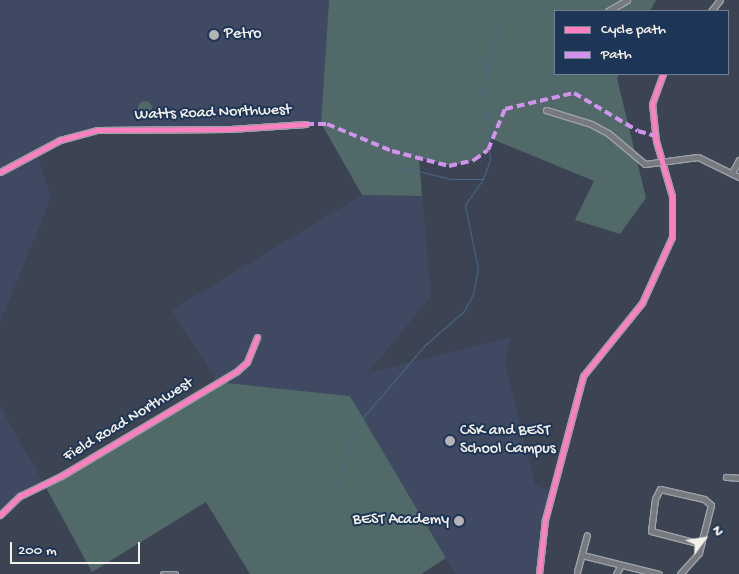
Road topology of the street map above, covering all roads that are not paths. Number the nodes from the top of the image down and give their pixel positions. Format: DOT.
graph roads {
  1 [pos="627,0"];
  2 [pos="720,0"];
  3 [pos="610,10"];
  4 [pos="712,10"];
  5 [pos="663,75"];
  6 [pos="546,110"];
  7 [pos="306,124"];
  8 [pos="739,160"];
  9 [pos="662,162"];
  10 [pos="0,172"];
  11 [pos="732,174"];
  12 [pos="739,177"];
  13 [pos="258,337"];
  14 [pos="726,477"];
  15 [pos="739,478"];
  16 [pos="0,516"];
  17 [pos="587,535"];
  18 [pos="701,544"];
  19 [pos="582,555"];
  20 [pos="621,565"];
  21 [pos="577,572"];
  22 [pos="163,574"];
  23 [pos="175,574"];
  24 [pos="540,574"];
  25 [pos="616,574"];
  26 [pos="660,574"];
  27 [pos="680,574"];
  1 -- 3 [label="street"];
  2 -- 4 [label="street"];
  5 -- 9 [label="street"];
  6 -- 9 [label="street"];
  7 -- 10 [label="street, Watts Road Northwest"];
  8 -- 11 [label="street"];
  9 -- 11 [label="street"];
  9 -- 24 [label="street"];
  11 -- 12 [label="street"];
  13 -- 16 [label="street, Field Road Northwest"];
  14 -- 15 [label="street"];
  17 -- 19 [label="street"];
  18 -- 18 [label="street"];
  18 -- 27 [label="street"];
  19 -- 20 [label="street"];
  19 -- 21 [label="street"];
  20 -- 25 [label="street"];
  20 -- 26 [label="street"];
  22 -- 23 [label="street"];
}
